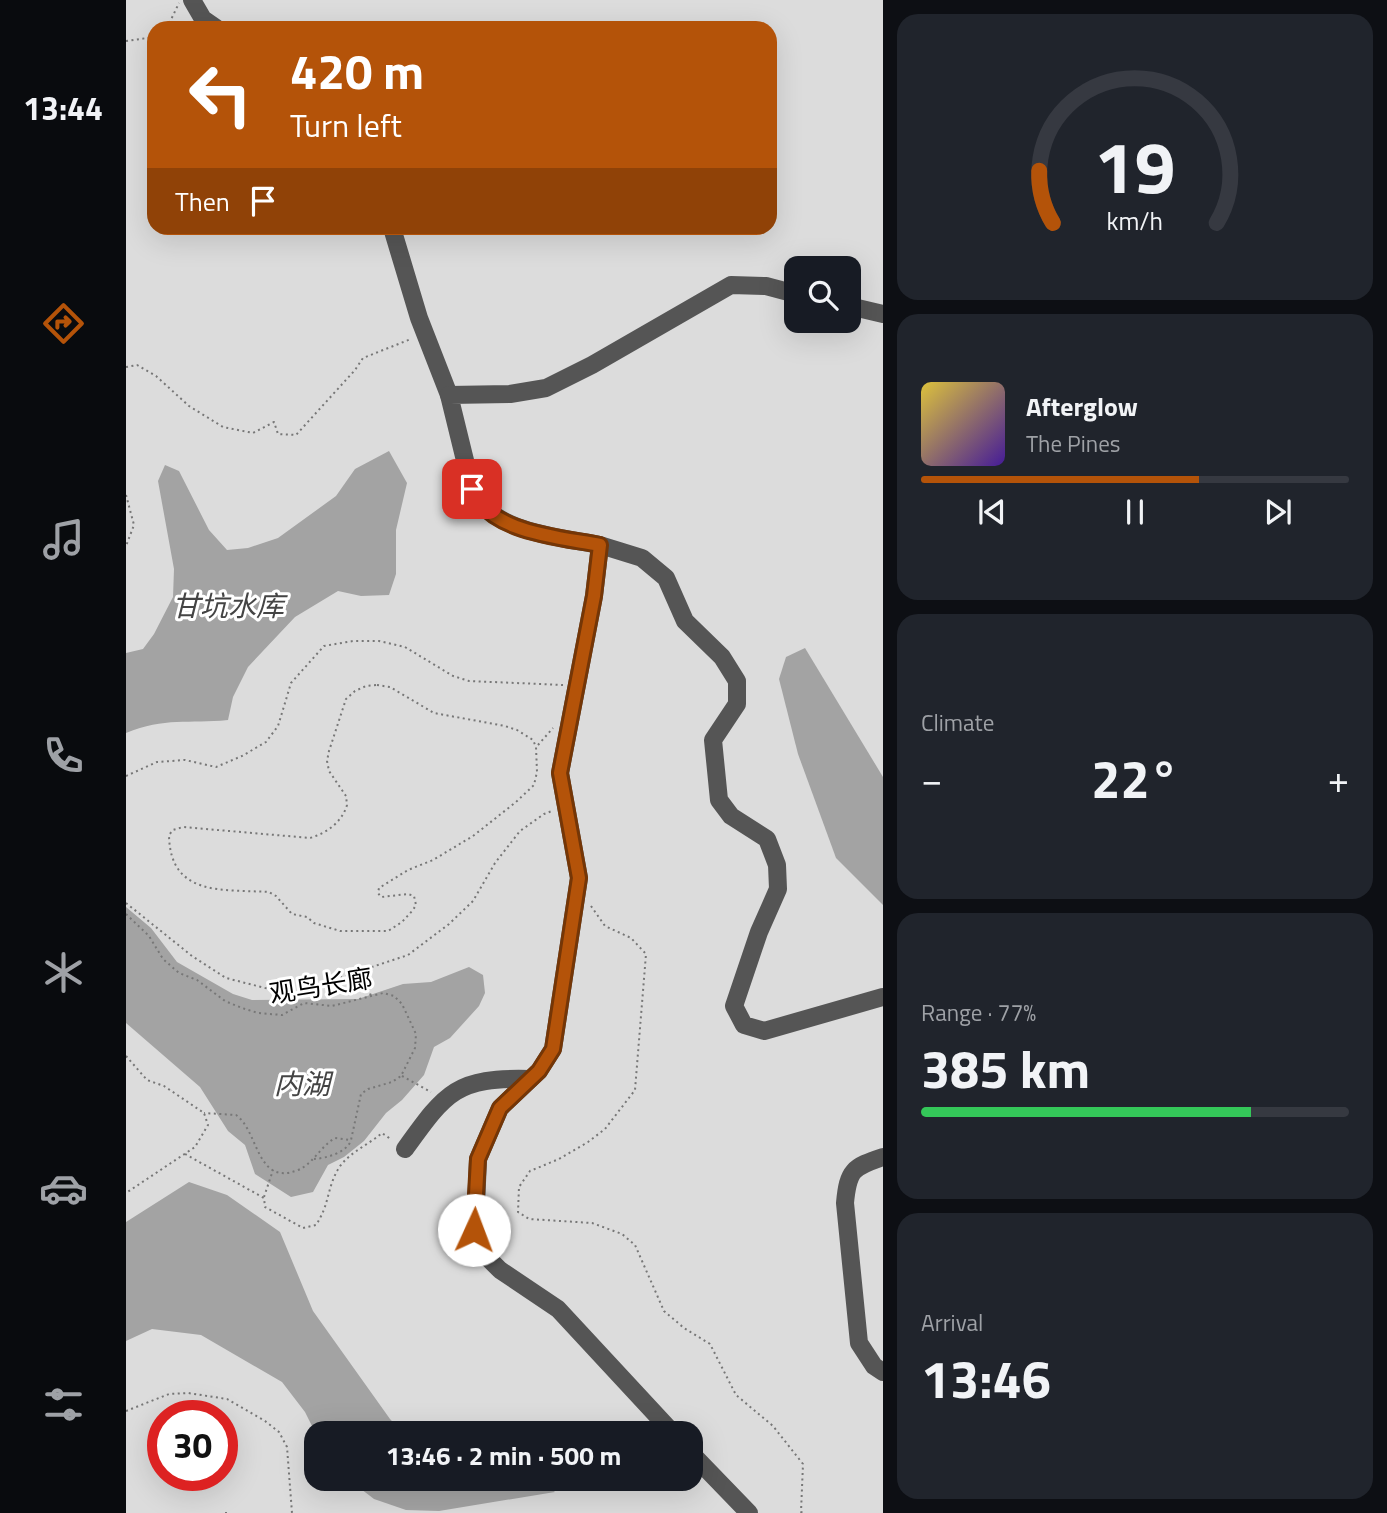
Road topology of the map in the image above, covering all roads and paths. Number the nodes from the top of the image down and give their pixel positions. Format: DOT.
graph roads {
  1 [pos="180,0"];
  2 [pos="192,0"];
  3 [pos="170,21"];
  4 [pos="206,21"];
  5 [pos="147,38"];
  6 [pos="126,41"];
  7 [pos="395,235"];
  8 [pos="784,291"];
  9 [pos="861,309"];
  10 [pos="883,314"];
  11 [pos="425,334"];
  12 [pos="126,367"];
  13 [pos="449,395"];
  14 [pos="126,495"];
  15 [pos="600,545"];
  16 [pos="126,546"];
  17 [pos="578,685"];
  18 [pos="434,713"];
  19 [pos="126,776"];
  20 [pos="566,808"];
  21 [pos="579,878"];
  22 [pos="126,904"];
  23 [pos="126,914"];
  24 [pos="365,971"];
  25 [pos="371,997"];
  26 [pos="883,997"];
  27 [pos="126,1056"];
  28 [pos="401,1076"];
  29 [pos="530,1079"];
  30 [pos="444,1099"];
  31 [pos="204,1113"];
  32 [pos="351,1140"];
  33 [pos="405,1149"];
  34 [pos="185,1154"];
  35 [pos="883,1157"];
  36 [pos="313,1160"];
  37 [pos="273,1170"];
  38 [pos="126,1194"];
  39 [pos="264,1198"];
  40 [pos="883,1372"];
  41 [pos="126,1411"];
  42 [pos="662,1421"];
  43 [pos="703,1465"];
  44 [pos="292,1513"];
  45 [pos="749,1513"];
  46 [pos="805,1513"];
  1 -- 3 [label="path"];
  2 -- 4 [label="street"];
  5 -- 6 [label="path"];
  7 -- 11 [label="street"];
  8 -- 13 [label="street"];
  9 -- 10 [label="street"];
  11 -- 12 [label="path"];
  11 -- 13 [label="street"];
  13 -- 15 [label="street"];
  14 -- 16 [label="path"];
  15 -- 17 [label="street"];
  15 -- 26 [label="street"];
  17 -- 19 [label="path"];
  17 -- 20 [label="street"];
  18 -- 18 [label="path"];
  20 -- 21 [label="street"];
  20 -- 24 [label="path"];
  21 -- 29 [label="street"];
  21 -- 46 [label="path"];
  22 -- 24 [label="path"];
  23 -- 25 [label="path, 观鸟长廊"];
  24 -- 25 [label="path"];
  25 -- 28 [label="path, 观鸟长廊"];
  27 -- 31 [label="path"];
  28 -- 30 [label="path"];
  28 -- 32 [label="path"];
  29 -- 30 [label="street"];
  29 -- 42 [label="street"];
  30 -- 33 [label="street"];
  31 -- 34 [label="path"];
  31 -- 37 [label="path"];
  32 -- 36 [label="path"];
  32 -- 36 [label="path"];
  33 -- 39 [label="path"];
  34 -- 38 [label="path"];
  34 -- 39 [label="path"];
  35 -- 40 [label="street"];
  36 -- 37 [label="path"];
  37 -- 39 [label="path"];
  41 -- 44 [label="path"];
  43 -- 45 [label="street"];
}
